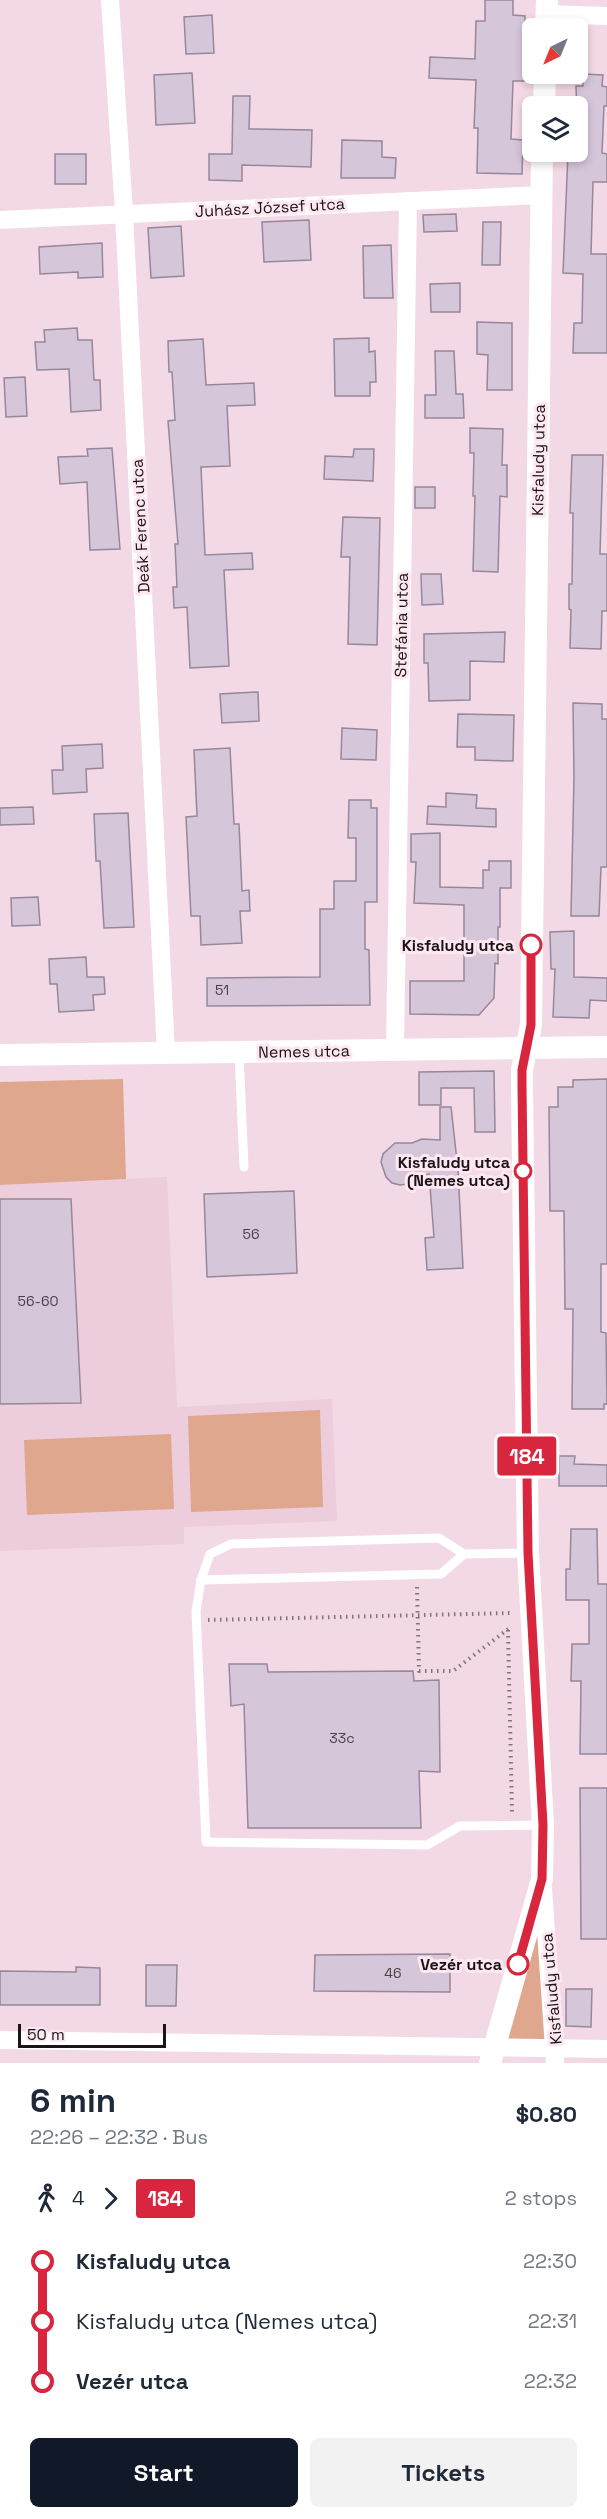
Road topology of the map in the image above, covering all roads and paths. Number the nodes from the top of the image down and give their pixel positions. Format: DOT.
graph roads {
  1 [pos="110,0"];
  2 [pos="547,14"];
  3 [pos="607,15"];
  4 [pos="542,162"];
  5 [pos="541,195"];
  6 [pos="408,201"];
  7 [pos="124,213"];
  8 [pos="0,220"];
  9 [pos="607,1047"];
  10 [pos="526,1048"];
  11 [pos="395,1049"];
  12 [pos="239,1052"];
  13 [pos="166,1053"];
  14 [pos="0,1055"];
  15 [pos="244,1167"];
  16 [pos="528,1553"];
  17 [pos="465,1554"];
  18 [pos="417,1575"];
  19 [pos="201,1580"];
  20 [pos="531,1612"];
  21 [pos="418,1616"];
  22 [pos="196,1620"];
  23 [pos="508,1629"];
  24 [pos="513,1825"];
  25 [pos="543,1825"];
  26 [pos="542,1879"];
  27 [pos="0,2040"];
  28 [pos="607,2049"];
  29 [pos="492,2056"];
  30 [pos="556,2056"];
  1 -- 7 [label="street, Deák Ferenc utca"];
  2 -- 3 [label="street"];
  4 -- 5 [label="street, Kisfaludy utca"];
  5 -- 6 [label="street, Juhász József utca"];
  5 -- 10 [label="street, Kisfaludy utca"];
  6 -- 7 [label="street, Juhász József utca"];
  6 -- 11 [label="street, Stefánia utca"];
  7 -- 8 [label="street, Juhász József utca"];
  7 -- 13 [label="street, Deák Ferenc utca"];
  9 -- 10 [label="street, Nemes utca"];
  10 -- 11 [label="street, Nemes utca"];
  10 -- 16 [label="street, Kisfaludy utca"];
  11 -- 12 [label="street, Nemes utca"];
  12 -- 13 [label="street, Nemes utca"];
  12 -- 15 [label="lane"];
  13 -- 14 [label="street, Nemes utca"];
  16 -- 17 [label="lane"];
  16 -- 20 [label="street, Kisfaludy utca"];
  17 -- 18 [label="lane"];
  17 -- 19 [label="lane"];
  18 -- 19 [label="lane"];
  18 -- 21 [label="path"];
  19 -- 22 [label="lane"];
  20 -- 21 [label="path"];
  20 -- 23 [label="path"];
  20 -- 25 [label="street, Kisfaludy utca"];
  21 -- 22 [label="path"];
  21 -- 23 [label="path"];
  22 -- 24 [label="lane"];
  23 -- 24 [label="path"];
  24 -- 25 [label="lane"];
  25 -- 26 [label="street, Kisfaludy utca"];
  26 -- 29 [label="street"];
  26 -- 30 [label="street, Kisfaludy utca"];
  27 -- 29 [label="street"];
  28 -- 30 [label="street"];
  29 -- 30 [label="street"];
}
